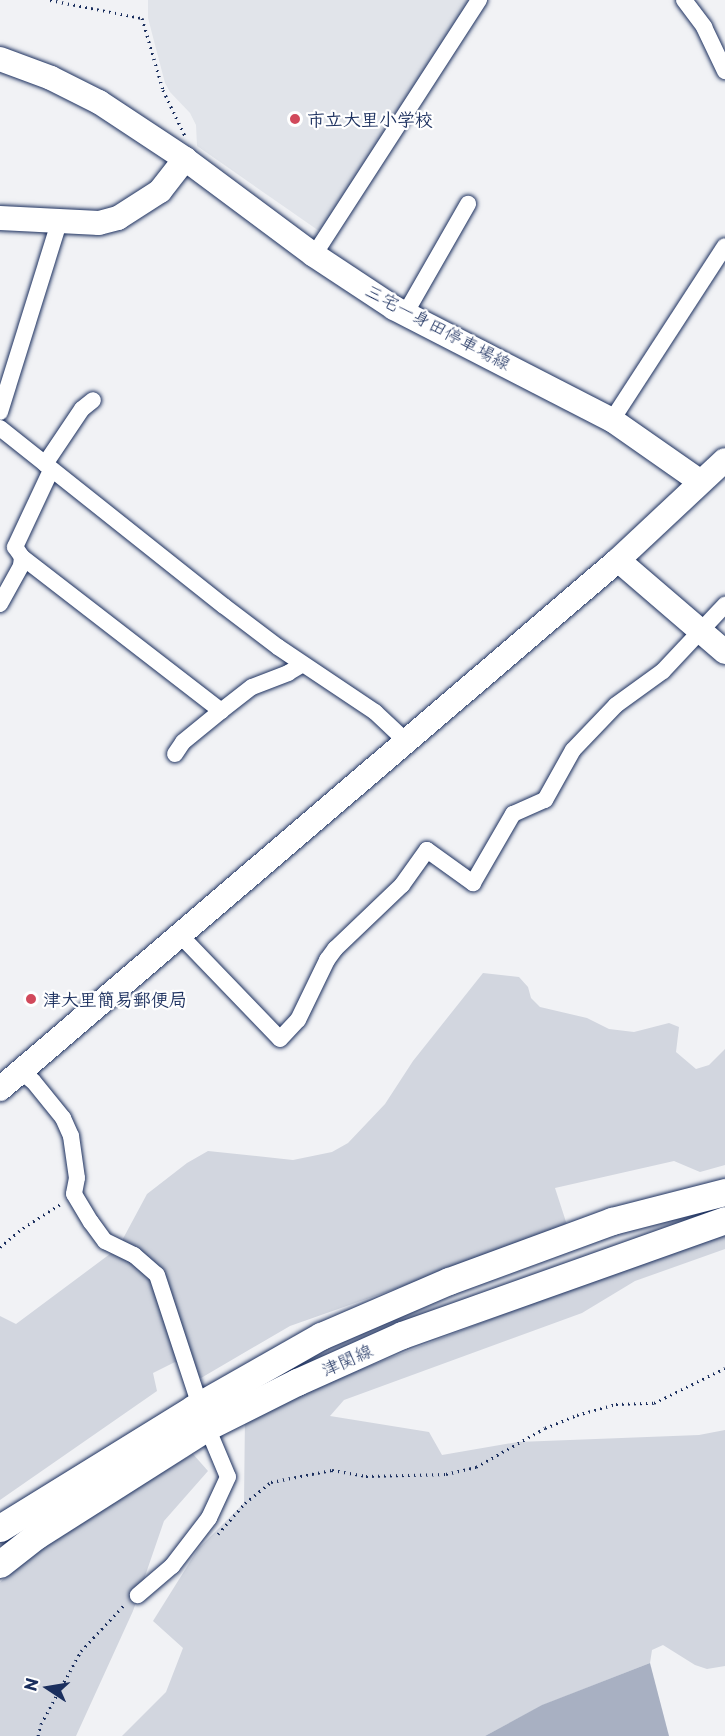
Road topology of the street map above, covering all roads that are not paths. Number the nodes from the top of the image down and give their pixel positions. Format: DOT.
graph roads {
  1 [pos="479,0"];
  2 [pos="684,0"];
  3 [pos="1,59"];
  4 [pos="725,71"];
  5 [pos="181,156"];
  6 [pos="468,204"];
  7 [pos="0,218"];
  8 [pos="59,222"];
  9 [pos="725,246"];
  10 [pos="314,255"];
  11 [pos="405,314"];
  12 [pos="93,400"];
  13 [pos="0,412"];
  14 [pos="612,420"];
  15 [pos="0,428"];
  16 [pos="725,460"];
  17 [pos="48,467"];
  18 [pos="700,482"];
  19 [pos="22,557"];
  20 [pos="618,560"];
  21 [pos="0,604"];
  22 [pos="725,605"];
  23 [pos="699,630"];
  24 [pos="725,652"];
  25 [pos="303,664"];
  26 [pos="221,711"];
  27 [pos="407,742"];
  28 [pos="175,753"];
  29 [pos="180,935"];
  30 [pos="20,1071"];
  31 [pos="0,1089"];
  32 [pos="725,1192"];
  33 [pos="725,1220"];
  34 [pos="204,1416"];
  35 [pos="0,1528"];
  36 [pos="0,1564"];
  37 [pos="138,1595"];
  1 -- 10 [label="street"];
  2 -- 4 [label="street"];
  3 -- 5 [label="main road, 三宅一身田停車場線"];
  5 -- 8 [label="main road"];
  5 -- 10 [label="main road, 三宅一身田停車場線"];
  6 -- 11 [label="street"];
  7 -- 8 [label="main road"];
  8 -- 13 [label="street"];
  9 -- 14 [label="street"];
  10 -- 11 [label="main road, 三宅一身田停車場線"];
  11 -- 14 [label="main road, 三宅一身田停車場線"];
  12 -- 17 [label="street"];
  14 -- 18 [label="main road, 三宅一身田停車場線"];
  15 -- 17 [label="street"];
  16 -- 18 [label="main road"];
  17 -- 19 [label="street"];
  17 -- 25 [label="street"];
  18 -- 20 [label="main road"];
  19 -- 21 [label="street"];
  19 -- 26 [label="street"];
  20 -- 23 [label="main road"];
  20 -- 27 [label="main road"];
  22 -- 23 [label="street"];
  23 -- 24 [label="main road"];
  23 -- 29 [label="street"];
  25 -- 26 [label="street"];
  25 -- 27 [label="street"];
  26 -- 28 [label="street"];
  27 -- 29 [label="main road"];
  29 -- 30 [label="main road"];
  30 -- 31 [label="main road"];
  30 -- 34 [label="street"];
  32 -- 34 [label="main road, 津関線"];
  33 -- 34 [label="main road, 津関線"];
  34 -- 35 [label="main road, 津関線"];
  34 -- 36 [label="main road, 津関線"];
  34 -- 37 [label="street"];
}
